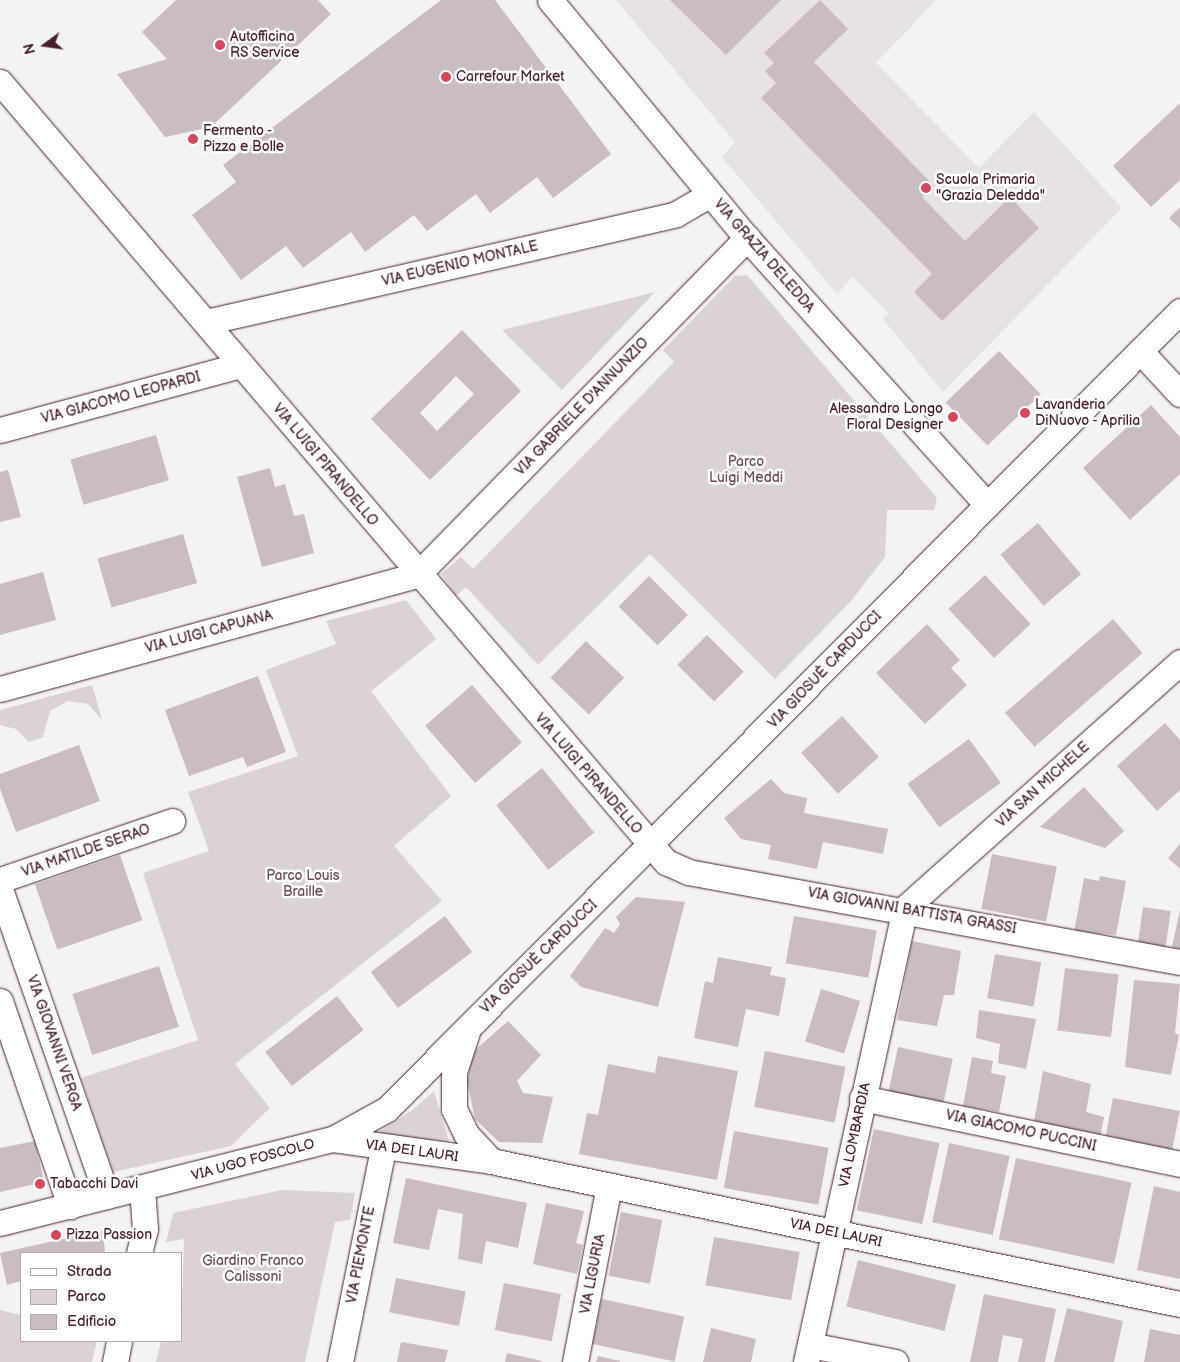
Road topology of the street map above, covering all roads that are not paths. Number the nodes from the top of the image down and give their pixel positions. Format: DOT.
graph roads {
  1 [pos="550,0"];
  2 [pos="0,82"];
  3 [pos="710,194"];
  4 [pos="747,238"];
  5 [pos="1180,311"];
  6 [pos="206,322"];
  7 [pos="1140,351"];
  8 [pos="242,366"];
  9 [pos="1180,394"];
  10 [pos="0,430"];
  11 [pos="987,505"];
  12 [pos="417,575"];
  13 [pos="1180,662"];
  14 [pos="0,689"];
  15 [pos="172,822"];
  16 [pos="651,848"];
  17 [pos="0,880"];
  18 [pos="0,889"];
  19 [pos="905,908"];
  20 [pos="1180,962"];
  21 [pos="0,1001"];
  22 [pos="468,1027"];
  23 [pos="5,1034"];
  24 [pos="862,1098"];
  25 [pos="333,1139"];
  26 [pos="383,1149"];
  27 [pos="491,1161"];
  28 [pos="1180,1164"];
  29 [pos="609,1186"];
  30 [pos="142,1188"];
  31 [pos="107,1196"];
  32 [pos="70,1206"];
  33 [pos="0,1223"];
  34 [pos="834,1232"];
  35 [pos="139,1252"];
  36 [pos="1180,1304"];
  37 [pos="119,1342"];
  38 [pos="808,1354"];
  39 [pos="115,1362"];
  40 [pos="340,1362"];
  41 [pos="575,1362"];
  42 [pos="895,1362"];
  1 -- 3 [label="street, VIA GRAZIA DELEDDA"];
  2 -- 6 [label="street, VIA LUIGI PIRANDELLO"];
  3 -- 4 [label="street, VIA GRAZIA DELEDDA"];
  3 -- 6 [label="street, VIA EUGENIO MONTALE"];
  4 -- 11 [label="street, VIA GRAZIA DELEDDA"];
  4 -- 12 [label="street, VIA GABRIELE D'ANNUNZIO"];
  5 -- 7 [label="street, VIA GIOSUÈ CARDUCCI"];
  6 -- 8 [label="street, VIA LUIGI PIRANDELLO"];
  7 -- 9 [label="street"];
  7 -- 11 [label="street, VIA GIOSUÈ CARDUCCI"];
  8 -- 10 [label="street, VIA GIACOMO LEOPARDI"];
  8 -- 12 [label="street, VIA LUIGI PIRANDELLO"];
  11 -- 16 [label="street, VIA GIOSUÈ CARDUCCI"];
  12 -- 14 [label="street, VIA LUIGI CAPUANA"];
  12 -- 16 [label="street, VIA LUIGI PIRANDELLO"];
  13 -- 19 [label="street, VIA SAN MICHELE"];
  15 -- 17 [label="street, VIA MATILDE SERAO"];
  16 -- 19 [label="street, VIA GIOVANNI BATTISTA GRASSI"];
  16 -- 22 [label="street, VIA GIOSUÈ CARDUCCI"];
  18 -- 31 [label="street, VIA GIOVANNI VERGA"];
  19 -- 20 [label="street, VIA GIOVANNI BATTISTA GRASSI"];
  19 -- 24 [label="street, VIA LOMBARDIA"];
  21 -- 23 [label="street"];
  22 -- 25 [label="street, VIA UGO FOSCOLO"];
  22 -- 27 [label="street, VIA DEI LAURI"];
  23 -- 32 [label="street"];
  24 -- 28 [label="street, VIA GIACOMO PUCCINI"];
  24 -- 34 [label="street, VIA LOMBARDIA"];
  25 -- 26 [label="street, VIA DEI LAURI"];
  25 -- 30 [label="street, VIA UGO FOSCOLO"];
  26 -- 27 [label="street, VIA DEI LAURI"];
  26 -- 40 [label="street, VIA PIEMONTE"];
  27 -- 29 [label="street, VIA DEI LAURI"];
  29 -- 34 [label="street, VIA DEI LAURI"];
  29 -- 41 [label="street, VIA LIGURIA"];
  30 -- 31 [label="street, VIA UGO FOSCOLO"];
  30 -- 35 [label="street"];
  31 -- 32 [label="street, VIA UGO FOSCOLO"];
  32 -- 33 [label="street, VIA UGO FOSCOLO"];
  34 -- 36 [label="street, VIA DEI LAURI"];
  34 -- 38 [label="street, VIA LOMBARDIA"];
  37 -- 39 [label="street"];
  38 -- 42 [label="street"];
}
